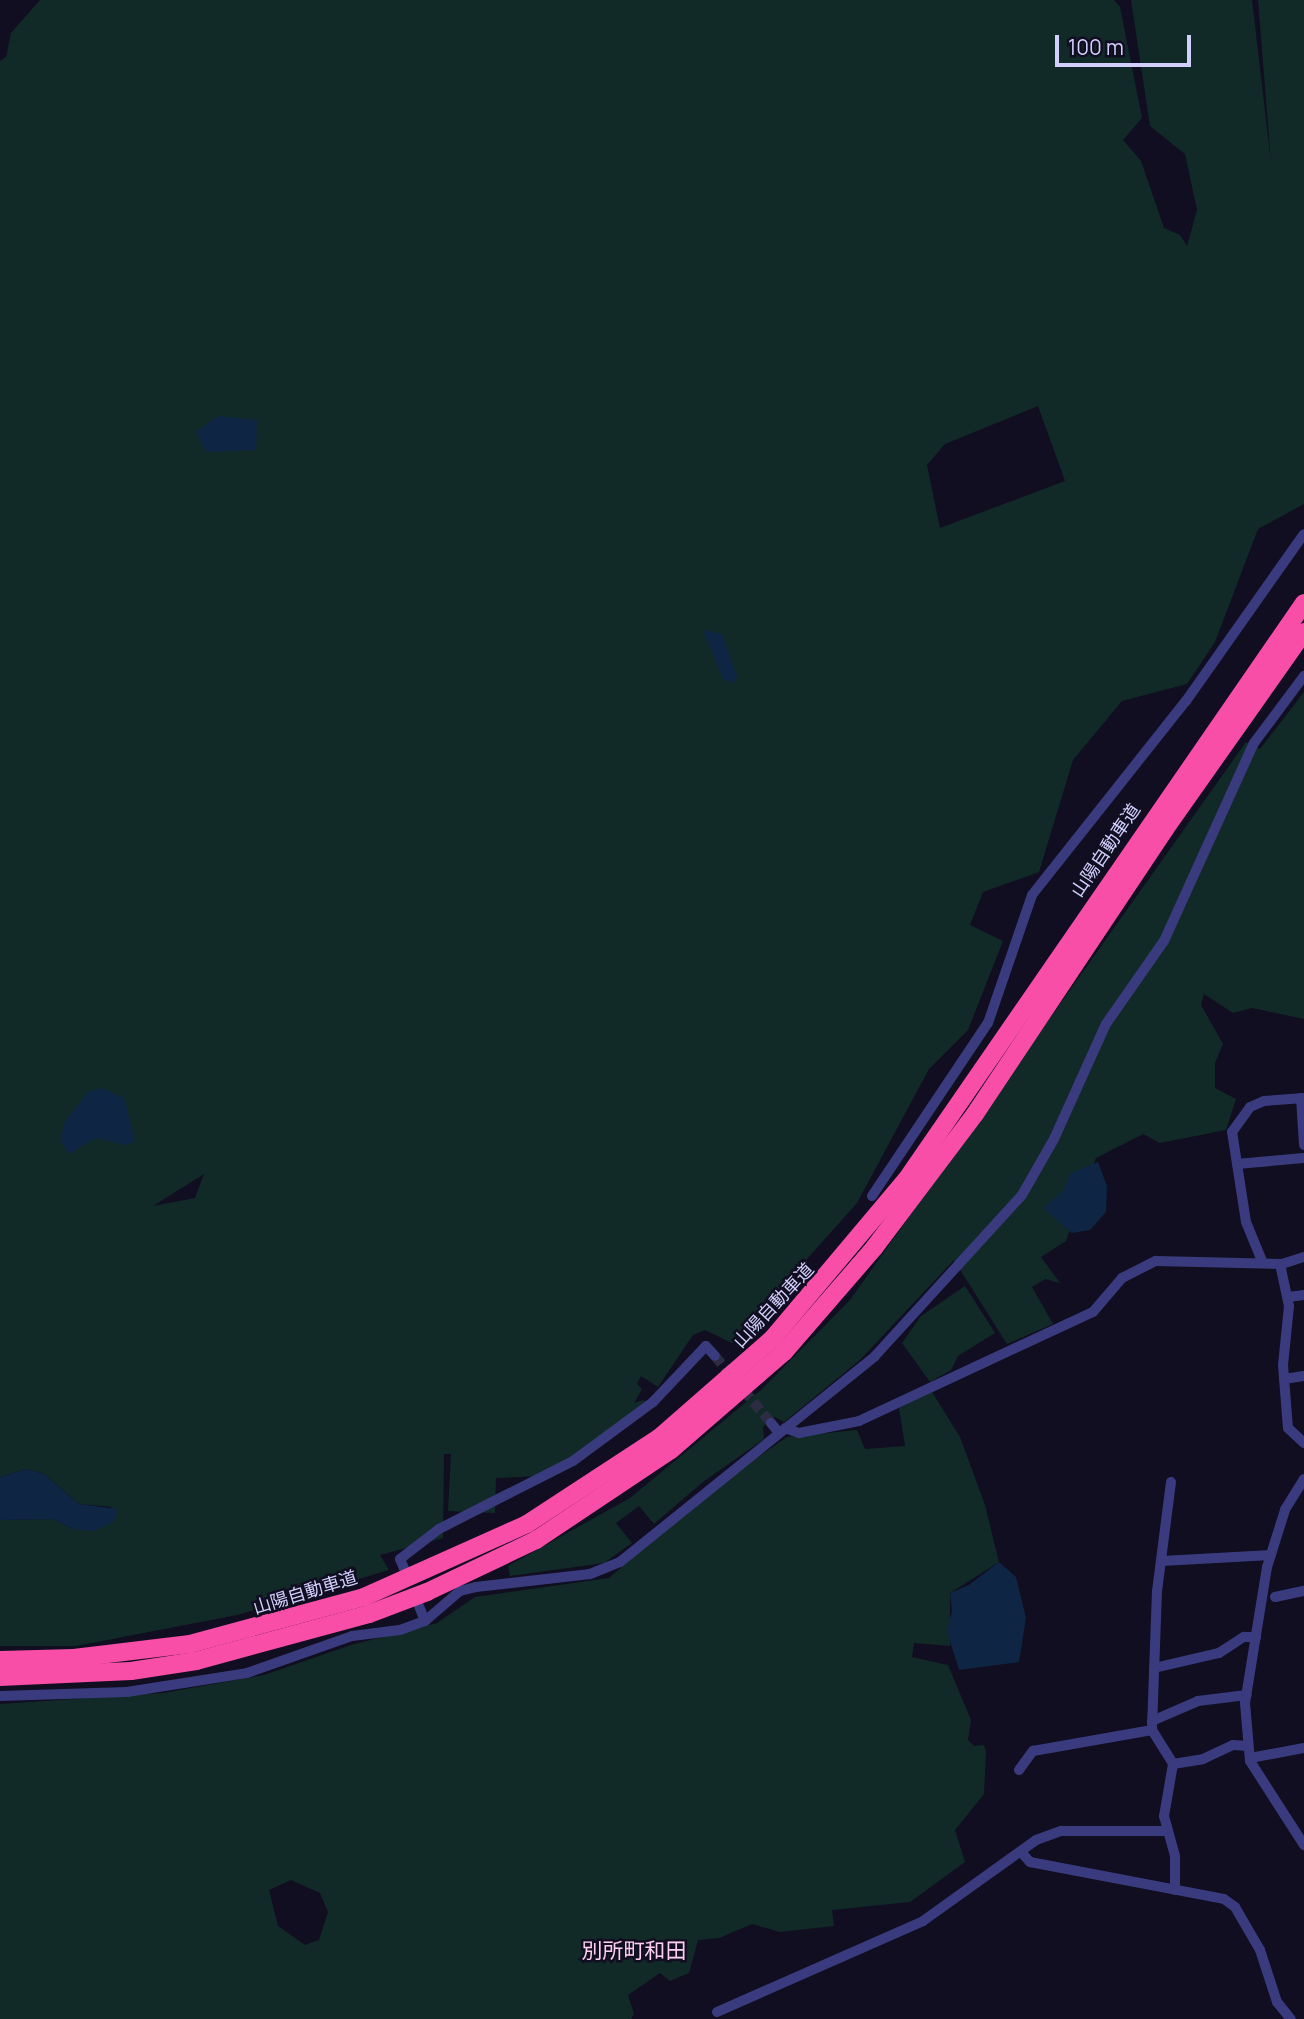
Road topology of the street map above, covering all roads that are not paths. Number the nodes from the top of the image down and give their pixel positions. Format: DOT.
graph roads {
  1 [pos="1304,534"];
  2 [pos="1304,592"];
  3 [pos="1304,603"];
  4 [pos="1304,632"];
  5 [pos="1304,642"];
  6 [pos="1286,656"];
  7 [pos="1304,676"];
  8 [pos="1221,719"];
  9 [pos="1303,1098"];
  10 [pos="1304,1145"];
  11 [pos="1304,1158"];
  12 [pos="1237,1164"];
  13 [pos="872,1196"];
  14 [pos="1304,1257"];
  15 [pos="1262,1261"];
  16 [pos="1280,1264"];
  17 [pos="1304,1295"];
  18 [pos="1288,1297"];
  19 [pos="715,1356"];
  20 [pos="1304,1376"];
  21 [pos="1284,1379"];
  22 [pos="771,1423"];
  23 [pos="782,1431"];
  24 [pos="1304,1443"];
  25 [pos="1304,1479"];
  26 [pos="1171,1482"];
  27 [pos="1270,1555"];
  28 [pos="1162,1561"];
  29 [pos="406,1573"];
  30 [pos="1304,1591"];
  31 [pos="1275,1597"];
  32 [pos="419,1606"];
  33 [pos="425,1621"];
  34 [pos="1256,1637"];
  35 [pos="0,1660"];
  36 [pos="1154,1668"];
  37 [pos="0,1677"];
  38 [pos="1247,1695"];
  39 [pos="0,1696"];
  40 [pos="1152,1725"];
  41 [pos="1248,1746"];
  42 [pos="1304,1748"];
  43 [pos="1250,1758"];
  44 [pos="1173,1764"];
  45 [pos="1019,1770"];
  46 [pos="1165,1831"];
  47 [pos="1304,1845"];
  48 [pos="1021,1853"];
  49 [pos="1175,1890"];
  50 [pos="717,2012"];
  51 [pos="1291,2019"];
  1 -- 13 [label="street"];
  2 -- 8 [label="highway"];
  3 -- 8 [label="highway, 山陽自動車道"];
  4 -- 6 [label="highway"];
  5 -- 6 [label="highway"];
  6 -- 37 [label="highway"];
  7 -- 23 [label="street"];
  8 -- 35 [label="highway, 山陽自動車道"];
  9 -- 10 [label="street"];
  9 -- 12 [label="street"];
  11 -- 12 [label="street"];
  12 -- 15 [label="street"];
  14 -- 16 [label="street"];
  15 -- 16 [label="street"];
  15 -- 23 [label="street"];
  16 -- 18 [label="street"];
  17 -- 18 [label="street"];
  18 -- 21 [label="street"];
  19 -- 29 [label="street"];
  20 -- 21 [label="street"];
  21 -- 24 [label="street"];
  22 -- 23 [label="street"];
  23 -- 33 [label="street"];
  25 -- 27 [label="street"];
  26 -- 28 [label="street"];
  27 -- 28 [label="street"];
  27 -- 34 [label="street"];
  28 -- 36 [label="street"];
  30 -- 31 [label="street"];
  32 -- 33 [label="street"];
  33 -- 39 [label="street"];
  34 -- 36 [label="street"];
  34 -- 38 [label="street"];
  36 -- 40 [label="street"];
  38 -- 40 [label="street"];
  38 -- 41 [label="street"];
  40 -- 44 [label="street"];
  40 -- 45 [label="street"];
  41 -- 43 [label="street"];
  41 -- 44 [label="street"];
  42 -- 43 [label="street"];
  43 -- 47 [label="street"];
  44 -- 46 [label="street"];
  46 -- 48 [label="street"];
  46 -- 49 [label="street"];
  48 -- 49 [label="street"];
  48 -- 50 [label="street"];
  49 -- 51 [label="street"];
}
